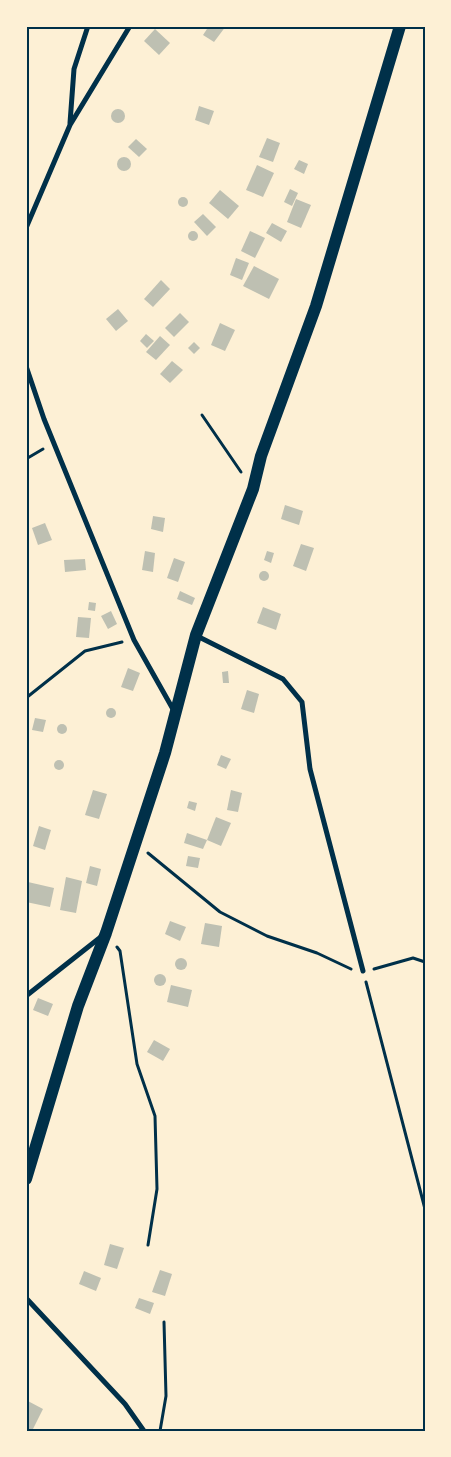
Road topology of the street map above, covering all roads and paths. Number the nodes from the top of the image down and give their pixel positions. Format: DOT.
graph roads {
  1 [pos="88,26"];
  2 [pos="130,26"];
  3 [pos="400,26"];
  4 [pos="70,124"];
  5 [pos="26,228"];
  6 [pos="26,366"];
  7 [pos="202,415"];
  8 [pos="55,443"];
  9 [pos="26,459"];
  10 [pos="252,489"];
  11 [pos="196,636"];
  12 [pos="134,640"];
  13 [pos="26,698"];
  14 [pos="175,714"];
  15 [pos="136,843"];
  16 [pos="106,933"];
  17 [pos="425,962"];
  18 [pos="363,972"];
  19 [pos="26,996"];
  20 [pos="26,1179"];
  21 [pos="425,1209"];
  22 [pos="148,1245"];
  23 [pos="26,1298"];
  24 [pos="164,1322"];
  25 [pos="144,1431"];
  26 [pos="160,1431"];
  1 -- 4 [label="street"];
  2 -- 4 [label="street"];
  3 -- 10 [label="main road"];
  4 -- 5 [label="street"];
  6 -- 8 [label="street"];
  7 -- 10 [label="path"];
  8 -- 9 [label="path"];
  8 -- 12 [label="street"];
  10 -- 11 [label="main road"];
  11 -- 14 [label="main road"];
  11 -- 18 [label="street"];
  12 -- 13 [label="path"];
  12 -- 14 [label="street"];
  14 -- 15 [label="main road"];
  15 -- 16 [label="main road"];
  15 -- 18 [label="path"];
  16 -- 19 [label="street"];
  16 -- 20 [label="main road"];
  16 -- 22 [label="path"];
  17 -- 18 [label="path"];
  18 -- 21 [label="path"];
  23 -- 25 [label="street"];
  24 -- 26 [label="path"];
}
